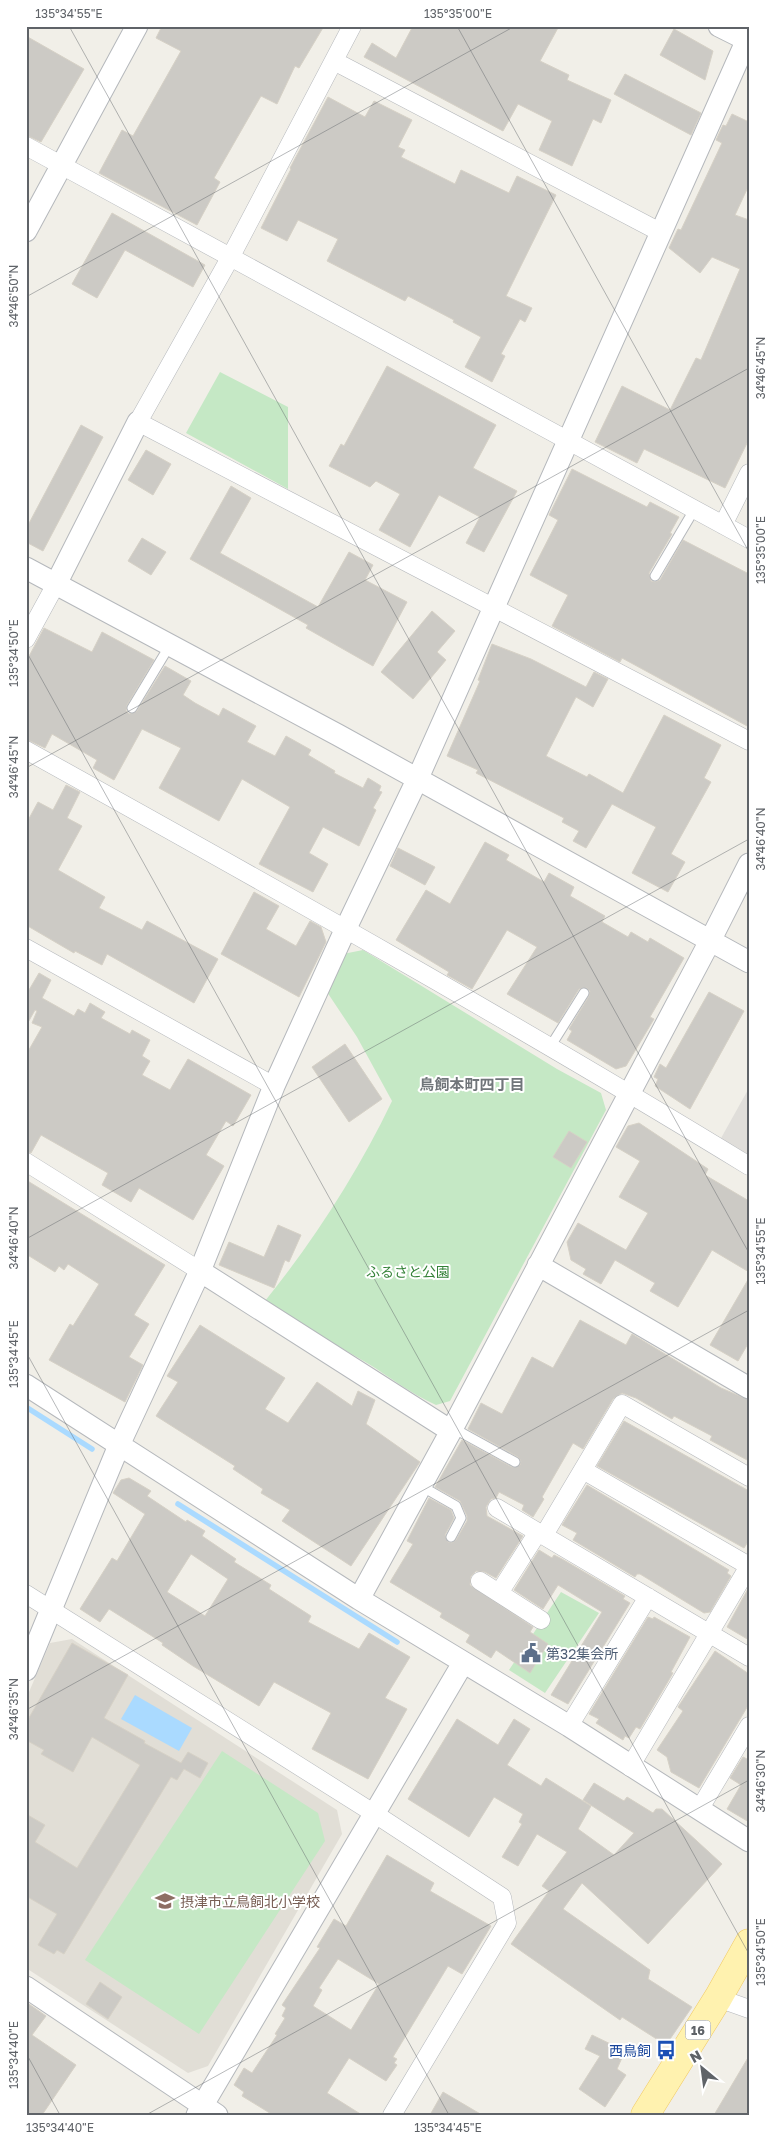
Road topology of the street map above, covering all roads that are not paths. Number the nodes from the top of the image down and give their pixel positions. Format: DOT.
graph roads {
  1 [pos="137,26"];
  2 [pos="352,26"];
  3 [pos="720,26"];
  4 [pos="748,39"];
  5 [pos="334,61"];
  6 [pos="26,146"];
  7 [pos="62,166"];
  8 [pos="26,231"];
  9 [pos="660,232"];
  10 [pos="230,258"];
  11 [pos="138,422"];
  12 [pos="567,441"];
  13 [pos="749,473"];
  14 [pos="694,510"];
  15 [pos="723,525"];
  16 [pos="749,539"];
  17 [pos="26,568"];
  18 [pos="655,576"];
  19 [pos="56,584"];
  20 [pos="494,606"];
  21 [pos="26,639"];
  22 [pos="170,646"];
  23 [pos="132,708"];
  24 [pos="749,742"];
  25 [pos="26,750"];
  26 [pos="417,780"];
  27 [pos="749,864"];
  28 [pos="346,928"];
  29 [pos="710,941"];
  30 [pos="26,948"];
  31 [pos="749,962"];
  32 [pos="584,992"];
  33 [pos="550,1047"];
  34 [pos="274,1086"];
  35 [pos="629,1092"];
  36 [pos="26,1162"];
  37 [pos="749,1166"];
  38 [pos="538,1265"];
  39 [pos="200,1271"];
  40 [pos="26,1385"];
  41 [pos="749,1388"];
  42 [pos="452,1430"];
  43 [pos="120,1443"];
  44 [pos="515,1462"];
  45 [pos="583,1470"];
  46 [pos="749,1478"];
  47 [pos="421,1486"];
  48 [pos="497,1508"];
  49 [pos="541,1534"];
  50 [pos="451,1537"];
  51 [pos="749,1566"];
  52 [pos="480,1581"];
  53 [pos="500,1593"];
  54 [pos="26,1594"];
  55 [pos="648,1597"];
  56 [pos="359,1599"];
  57 [pos="52,1610"];
  58 [pos="541,1620"];
  59 [pos="709,1633"];
  60 [pos="749,1657"];
  61 [pos="463,1663"];
  62 [pos="26,1670"];
  63 [pos="569,1726"];
  64 [pos="749,1726"];
  65 [pos="630,1767"];
  66 [pos="699,1810"];
  67 [pos="375,1814"];
  68 [pos="749,1841"];
  69 [pos="749,1943"];
  70 [pos="26,1987"];
  71 [pos="718,1998"];
  72 [pos="749,2009"];
  73 [pos="205,2112"];
  74 [pos="392,2115"];
  75 [pos="646,2115"];
  1 -- 7 [label="street"];
  2 -- 5 [label="street"];
  3 -- 4 [label="street"];
  4 -- 9 [label="street"];
  5 -- 9 [label="street"];
  5 -- 10 [label="street"];
  6 -- 7 [label="street"];
  7 -- 8 [label="street"];
  7 -- 10 [label="street"];
  9 -- 12 [label="street"];
  10 -- 11 [label="street"];
  10 -- 12 [label="street"];
  11 -- 19 [label="street"];
  11 -- 20 [label="street"];
  12 -- 14 [label="street"];
  12 -- 20 [label="street"];
  13 -- 15 [label="street"];
  14 -- 15 [label="street"];
  14 -- 18 [label="lane"];
  15 -- 16 [label="street"];
  17 -- 19 [label="street"];
  19 -- 21 [label="street"];
  19 -- 22 [label="street"];
  20 -- 24 [label="street"];
  20 -- 26 [label="street"];
  22 -- 23 [label="lane"];
  22 -- 26 [label="street"];
  25 -- 28 [label="street"];
  26 -- 28 [label="street"];
  26 -- 29 [label="street"];
  27 -- 29 [label="street"];
  28 -- 33 [label="street"];
  28 -- 34 [label="street"];
  29 -- 31 [label="street"];
  29 -- 35 [label="street"];
  30 -- 34 [label="street"];
  32 -- 33 [label="lane"];
  33 -- 35 [label="street"];
  34 -- 39 [label="street"];
  35 -- 37 [label="street"];
  35 -- 38 [label="street"];
  36 -- 39 [label="street"];
  38 -- 41 [label="street"];
  38 -- 42 [label="street"];
  39 -- 42 [label="street"];
  39 -- 43 [label="street"];
  40 -- 43 [label="street"];
  42 -- 44 [label="lane"];
  42 -- 47 [label="street"];
  43 -- 56 [label="street"];
  43 -- 57 [label="street"];
  45 -- 46 [label="street"];
  45 -- 49 [label="street"];
  45 -- 51 [label="street"];
  47 -- 50 [label="lane"];
  47 -- 56 [label="street"];
  48 -- 49 [label="street"];
  49 -- 53 [label="street"];
  49 -- 55 [label="street"];
  51 -- 59 [label="street"];
  52 -- 53 [label="street"];
  53 -- 58 [label="street"];
  54 -- 57 [label="street"];
  55 -- 59 [label="street"];
  55 -- 63 [label="street"];
  56 -- 61 [label="street"];
  57 -- 62 [label="street"];
  57 -- 67 [label="street"];
  59 -- 60 [label="street"];
  59 -- 65 [label="street"];
  61 -- 63 [label="street"];
  61 -- 67 [label="street"];
  63 -- 65 [label="street"];
  64 -- 66 [label="street"];
  65 -- 66 [label="street"];
  66 -- 68 [label="street"];
  67 -- 73 [label="street"];
  67 -- 74 [label="street"];
  69 -- 71 [label="main road, 16"];
  70 -- 73 [label="street"];
  71 -- 72 [label="street"];
  71 -- 75 [label="main road, 16"];
}
